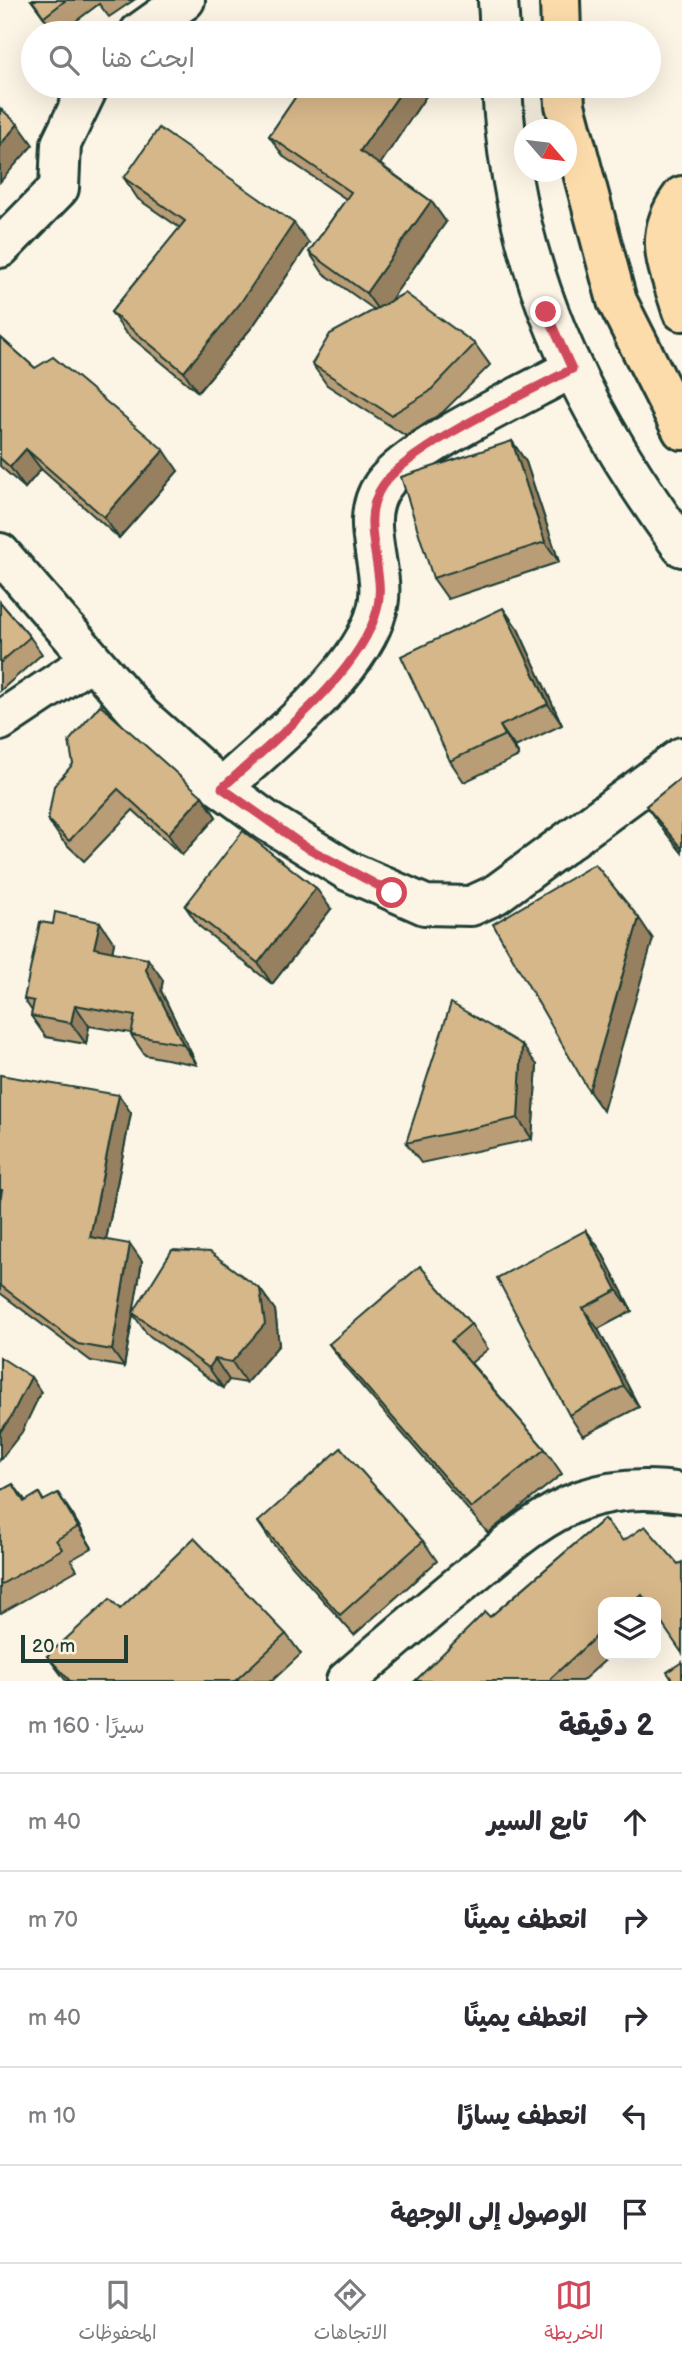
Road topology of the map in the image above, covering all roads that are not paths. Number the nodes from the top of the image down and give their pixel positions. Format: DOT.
graph roads {
  1 [pos="185,0"];
  2 [pos="498,0"];
  3 [pos="560,0"];
  4 [pos="156,21"];
  5 [pos="499,21"];
  6 [pos="561,21"];
  7 [pos="83,98"];
  8 [pos="503,98"];
  9 [pos="565,98"];
  10 [pos="682,196"];
  11 [pos="0,248"];
  12 [pos="682,311"];
  13 [pos="572,369"];
  14 [pos="682,430"];
  15 [pos="682,547"];
  16 [pos="0,553"];
  17 [pos="90,660"];
  18 [pos="0,721"];
  19 [pos="682,757"];
  20 [pos="222,788"];
  21 [pos="682,1493"];
  22 [pos="346,1681"];
  1 -- 4 [label="street"];
  2 -- 5 [label="street"];
  3 -- 6 [label="highway"];
  7 -- 11 [label="street"];
  8 -- 13 [label="street"];
  9 -- 14 [label="highway"];
  10 -- 12 [label="highway"];
  13 -- 15 [label="street"];
  13 -- 20 [label="street"];
  16 -- 17 [label="street"];
  17 -- 18 [label="street"];
  17 -- 20 [label="street"];
  19 -- 20 [label="street"];
  21 -- 22 [label="street"];
}
